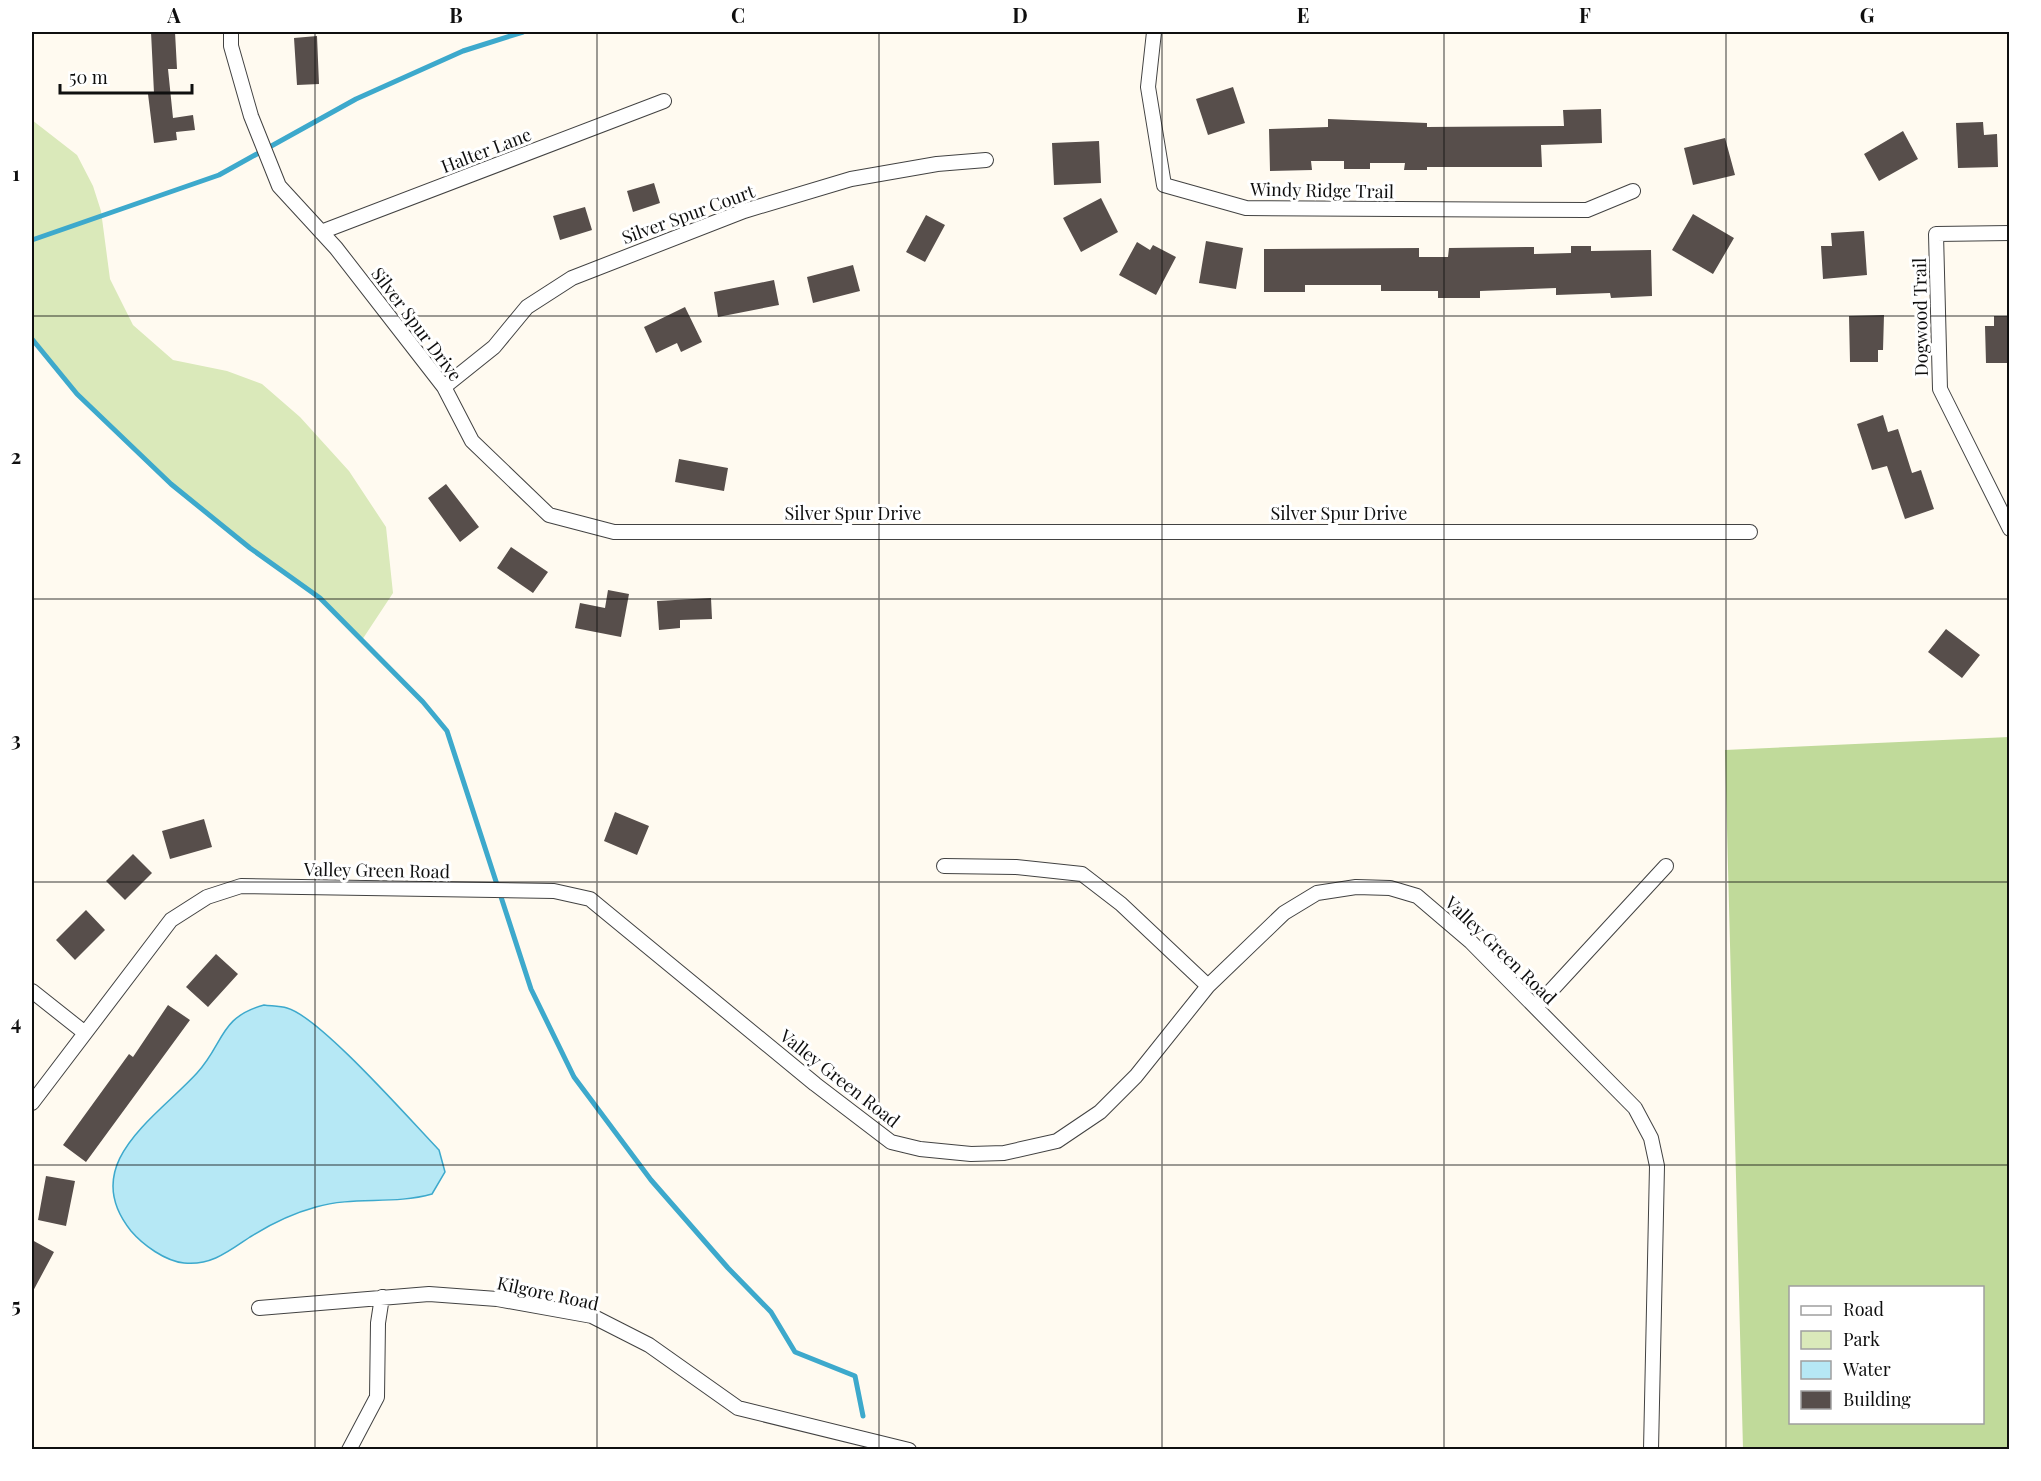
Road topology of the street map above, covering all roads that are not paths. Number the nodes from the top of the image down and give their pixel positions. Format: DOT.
graph roads {
  1 [pos="231,32"];
  2 [pos="1154,32"];
  3 [pos="664,101"];
  4 [pos="986,160"];
  5 [pos="1633,191"];
  6 [pos="321,232"];
  7 [pos="2010,233"];
  8 [pos="444,387"];
  9 [pos="2010,530"];
  10 [pos="1750,532"];
  11 [pos="944,866"];
  12 [pos="1666,866"];
  13 [pos="1208,986"];
  14 [pos="32,991"];
  15 [pos="1536,1007"];
  16 [pos="85,1033"];
  17 [pos="32,1103"];
  18 [pos="382,1298"];
  19 [pos="259,1308"];
  20 [pos="349,1449"];
  21 [pos="909,1449"];
  22 [pos="1651,1449"];
  1 -- 6 [label="street, Silver Spur Drive"];
  2 -- 5 [label="street, Windy Ridge Trail"];
  3 -- 6 [label="street, Halter Lane"];
  4 -- 8 [label="street, Silver Spur Court"];
  6 -- 8 [label="street, Silver Spur Drive"];
  7 -- 9 [label="street, Dogwood Trail"];
  8 -- 10 [label="street, Silver Spur Drive"];
  11 -- 13 [label="street"];
  12 -- 15 [label="street"];
  13 -- 15 [label="street, Valley Green Road"];
  13 -- 16 [label="street, Valley Green Road"];
  14 -- 16 [label="street"];
  15 -- 22 [label="street, Valley Green Road"];
  16 -- 17 [label="street, Valley Green Road"];
  18 -- 19 [label="street, Kilgore Road"];
  18 -- 20 [label="street"];
  18 -- 21 [label="street, Kilgore Road"];
}
